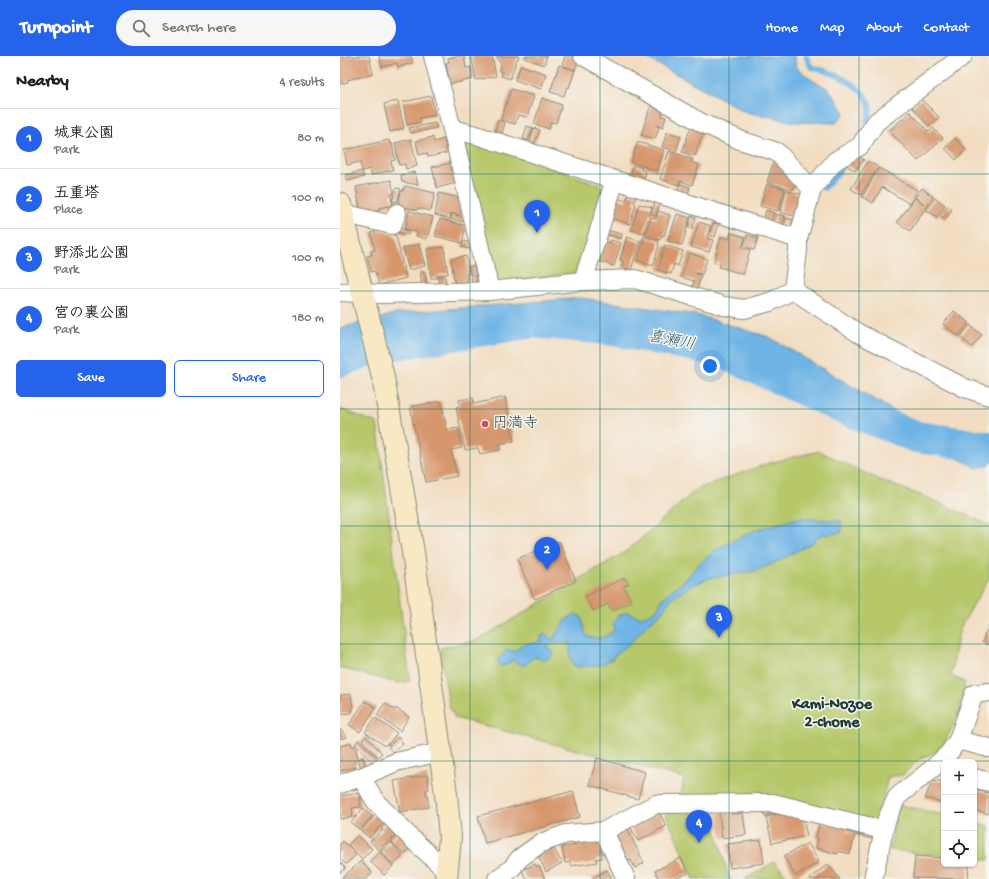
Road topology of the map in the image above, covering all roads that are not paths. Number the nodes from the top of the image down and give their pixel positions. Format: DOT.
graph roads {
  1 [pos="433,56"];
  2 [pos="583,56"];
  3 [pos="964,56"];
  4 [pos="452,129"];
  5 [pos="615,180"];
  6 [pos="812,189"];
  7 [pos="341,209"];
  8 [pos="396,213"];
  9 [pos="798,239"];
  10 [pos="583,281"];
  11 [pos="793,290"];
  12 [pos="490,291"];
  13 [pos="340,292"];
  14 [pos="364,300"];
  15 [pos="989,396"];
  16 [pos="989,692"];
  17 [pos="958,740"];
  18 [pos="989,748"];
  19 [pos="441,752"];
  20 [pos="938,769"];
  21 [pos="361,777"];
  22 [pos="977,779"];
  23 [pos="989,782"];
  24 [pos="340,784"];
  25 [pos="883,830"];
  26 [pos="604,831"];
  27 [pos="446,875"];
  28 [pos="507,876"];
  29 [pos="626,879"];
  30 [pos="873,879"];
  1 -- 4 [label="street"];
  2 -- 6 [label="street"];
  3 -- 6 [label="street"];
  4 -- 5 [label="street"];
  4 -- 12 [label="street"];
  5 -- 9 [label="street"];
  5 -- 10 [label="street"];
  6 -- 9 [label="street"];
  7 -- 8 [label="street"];
  7 -- 14 [label="street"];
  9 -- 11 [label="street"];
  10 -- 11 [label="street"];
  10 -- 12 [label="street"];
  11 -- 15 [label="street"];
  12 -- 14 [label="street"];
  13 -- 14 [label="street"];
  14 -- 19 [label="street"];
  16 -- 17 [label="street"];
  17 -- 18 [label="street"];
  17 -- 20 [label="street"];
  19 -- 21 [label="street"];
  19 -- 27 [label="street"];
  20 -- 25 [label="street"];
  21 -- 24 [label="street"];
  21 -- 27 [label="street"];
  22 -- 23 [label="street"];
  25 -- 26 [label="street"];
  25 -- 30 [label="street"];
  26 -- 28 [label="street"];
  26 -- 29 [label="street"];
}
